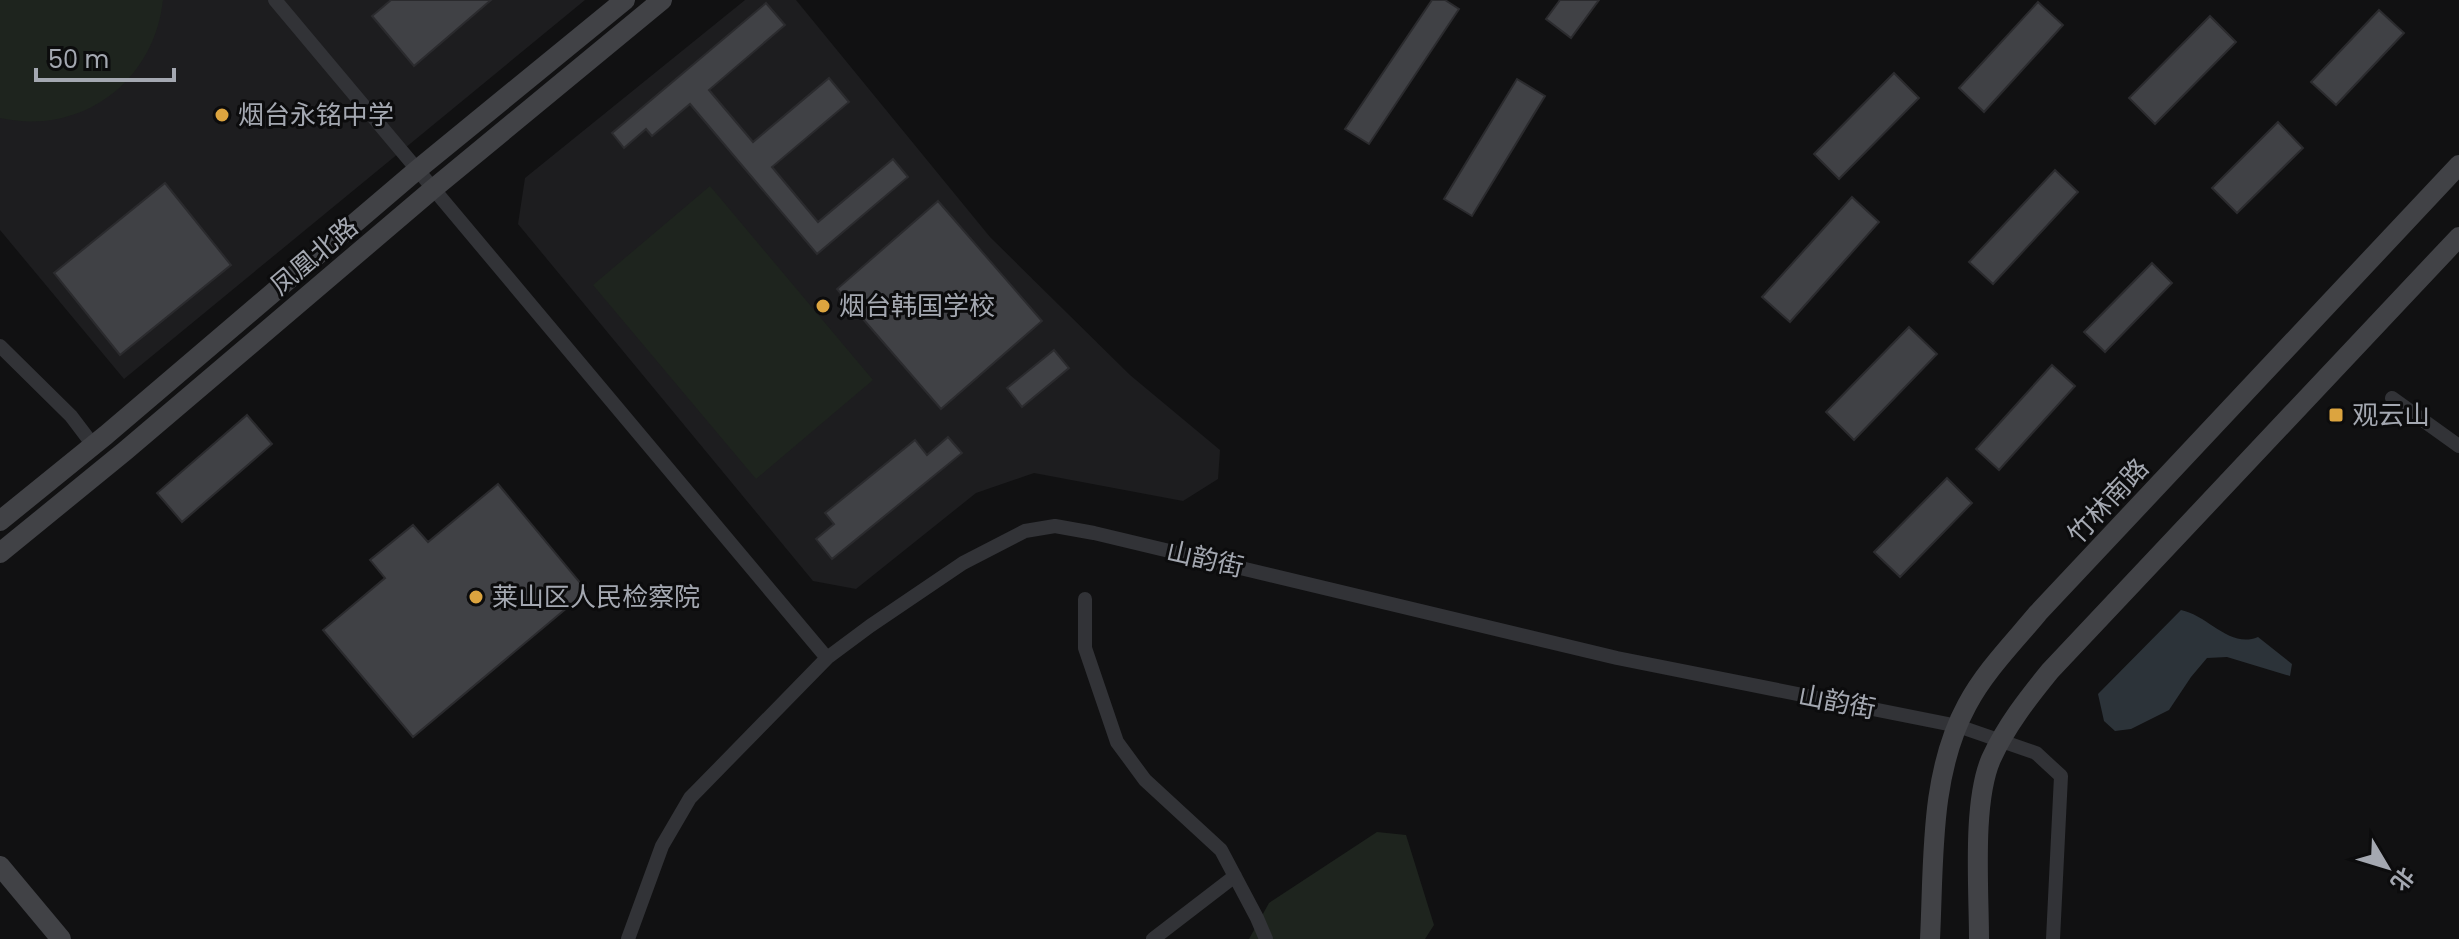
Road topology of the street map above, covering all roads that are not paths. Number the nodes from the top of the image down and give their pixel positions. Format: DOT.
graph roads {
  1 [pos="275,0"];
  2 [pos="625,0"];
  3 [pos="662,0"];
  4 [pos="2459,165"];
  5 [pos="417,170"];
  6 [pos="433,189"];
  7 [pos="2459,237"];
  8 [pos="0,346"];
  9 [pos="2392,398"];
  10 [pos="93,445"];
  11 [pos="2459,446"];
  12 [pos="0,521"];
  13 [pos="0,553"];
  14 [pos="1085,599"];
  15 [pos="827,658"];
  16 [pos="1958,726"];
  17 [pos="2001,741"];
  18 [pos="0,866"];
  19 [pos="1235,876"];
  20 [pos="61,939"];
  21 [pos="628,939"];
  22 [pos="1153,939"];
  23 [pos="1266,939"];
  24 [pos="1930,939"];
  25 [pos="1979,939"];
  26 [pos="2053,939"];
  1 -- 5 [label="street"];
  2 -- 5 [label="street, 凤凰北路"];
  3 -- 6 [label="street, 凤凰北路"];
  4 -- 16 [label="street, 竹林南路"];
  5 -- 6 [label="street"];
  5 -- 10 [label="street, 凤凰北路"];
  6 -- 13 [label="street, 凤凰北路"];
  6 -- 15 [label="street"];
  7 -- 17 [label="street"];
  8 -- 10 [label="street"];
  9 -- 11 [label="street"];
  10 -- 12 [label="street, 凤凰北路"];
  14 -- 19 [label="street"];
  15 -- 16 [label="street, 山韵街"];
  15 -- 21 [label="street, 山韵街"];
  16 -- 17 [label="street, 山韵街"];
  16 -- 24 [label="street, 竹林南路"];
  17 -- 25 [label="street"];
  17 -- 26 [label="street, 山韵街"];
  18 -- 20 [label="street"];
  19 -- 22 [label="street"];
  19 -- 23 [label="street"];
}
